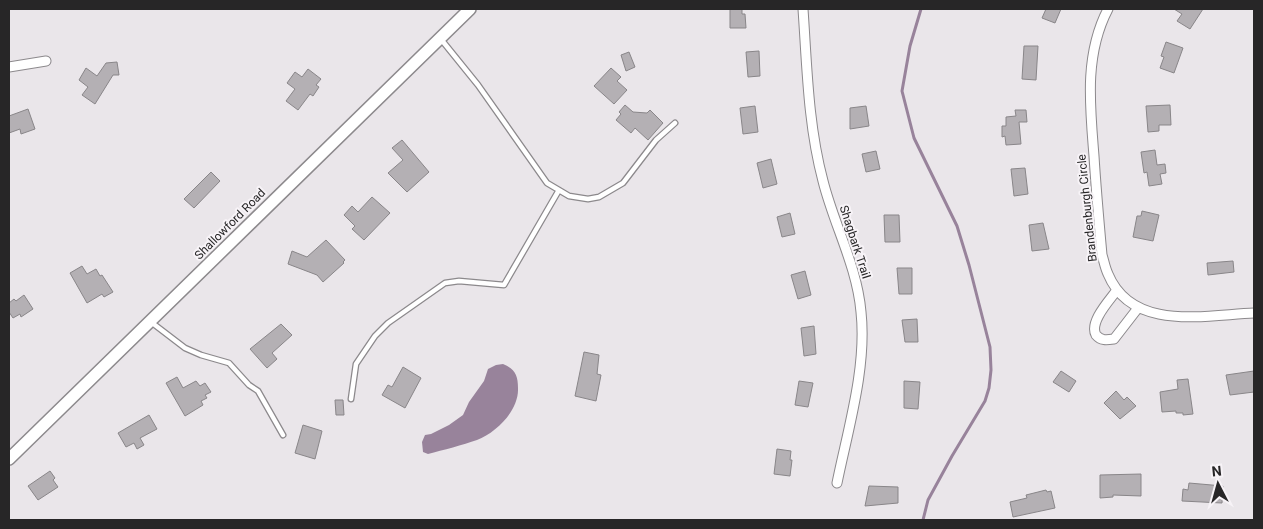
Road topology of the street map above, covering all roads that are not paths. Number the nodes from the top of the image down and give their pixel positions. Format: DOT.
graph roads {
  1 [pos="470,9"];
  2 [pos="802,9"];
  3 [pos="1108,9"];
  4 [pos="440,38"];
  5 [pos="46,61"];
  6 [pos="9,67"];
  7 [pos="675,123"];
  8 [pos="559,190"];
  9 [pos="1117,290"];
  10 [pos="1138,308"];
  11 [pos="1254,312"];
  12 [pos="151,322"];
  13 [pos="351,399"];
  14 [pos="283,434"];
  15 [pos="9,459"];
  16 [pos="837,484"];
  1 -- 4 [label="street, Shallowford Road"];
  2 -- 16 [label="street, Shagbark Trail"];
  3 -- 9 [label="street, Brandenburgh Circle"];
  4 -- 8 [label="lane"];
  4 -- 12 [label="street, Shallowford Road"];
  5 -- 6 [label="street"];
  7 -- 8 [label="lane"];
  8 -- 13 [label="lane"];
  9 -- 10 [label="street, Brandenburgh Circle"];
  9 -- 10 [label="street"];
  10 -- 11 [label="street, Brandenburgh Circle"];
  12 -- 14 [label="lane"];
  12 -- 15 [label="street, Shallowford Road"];
}
